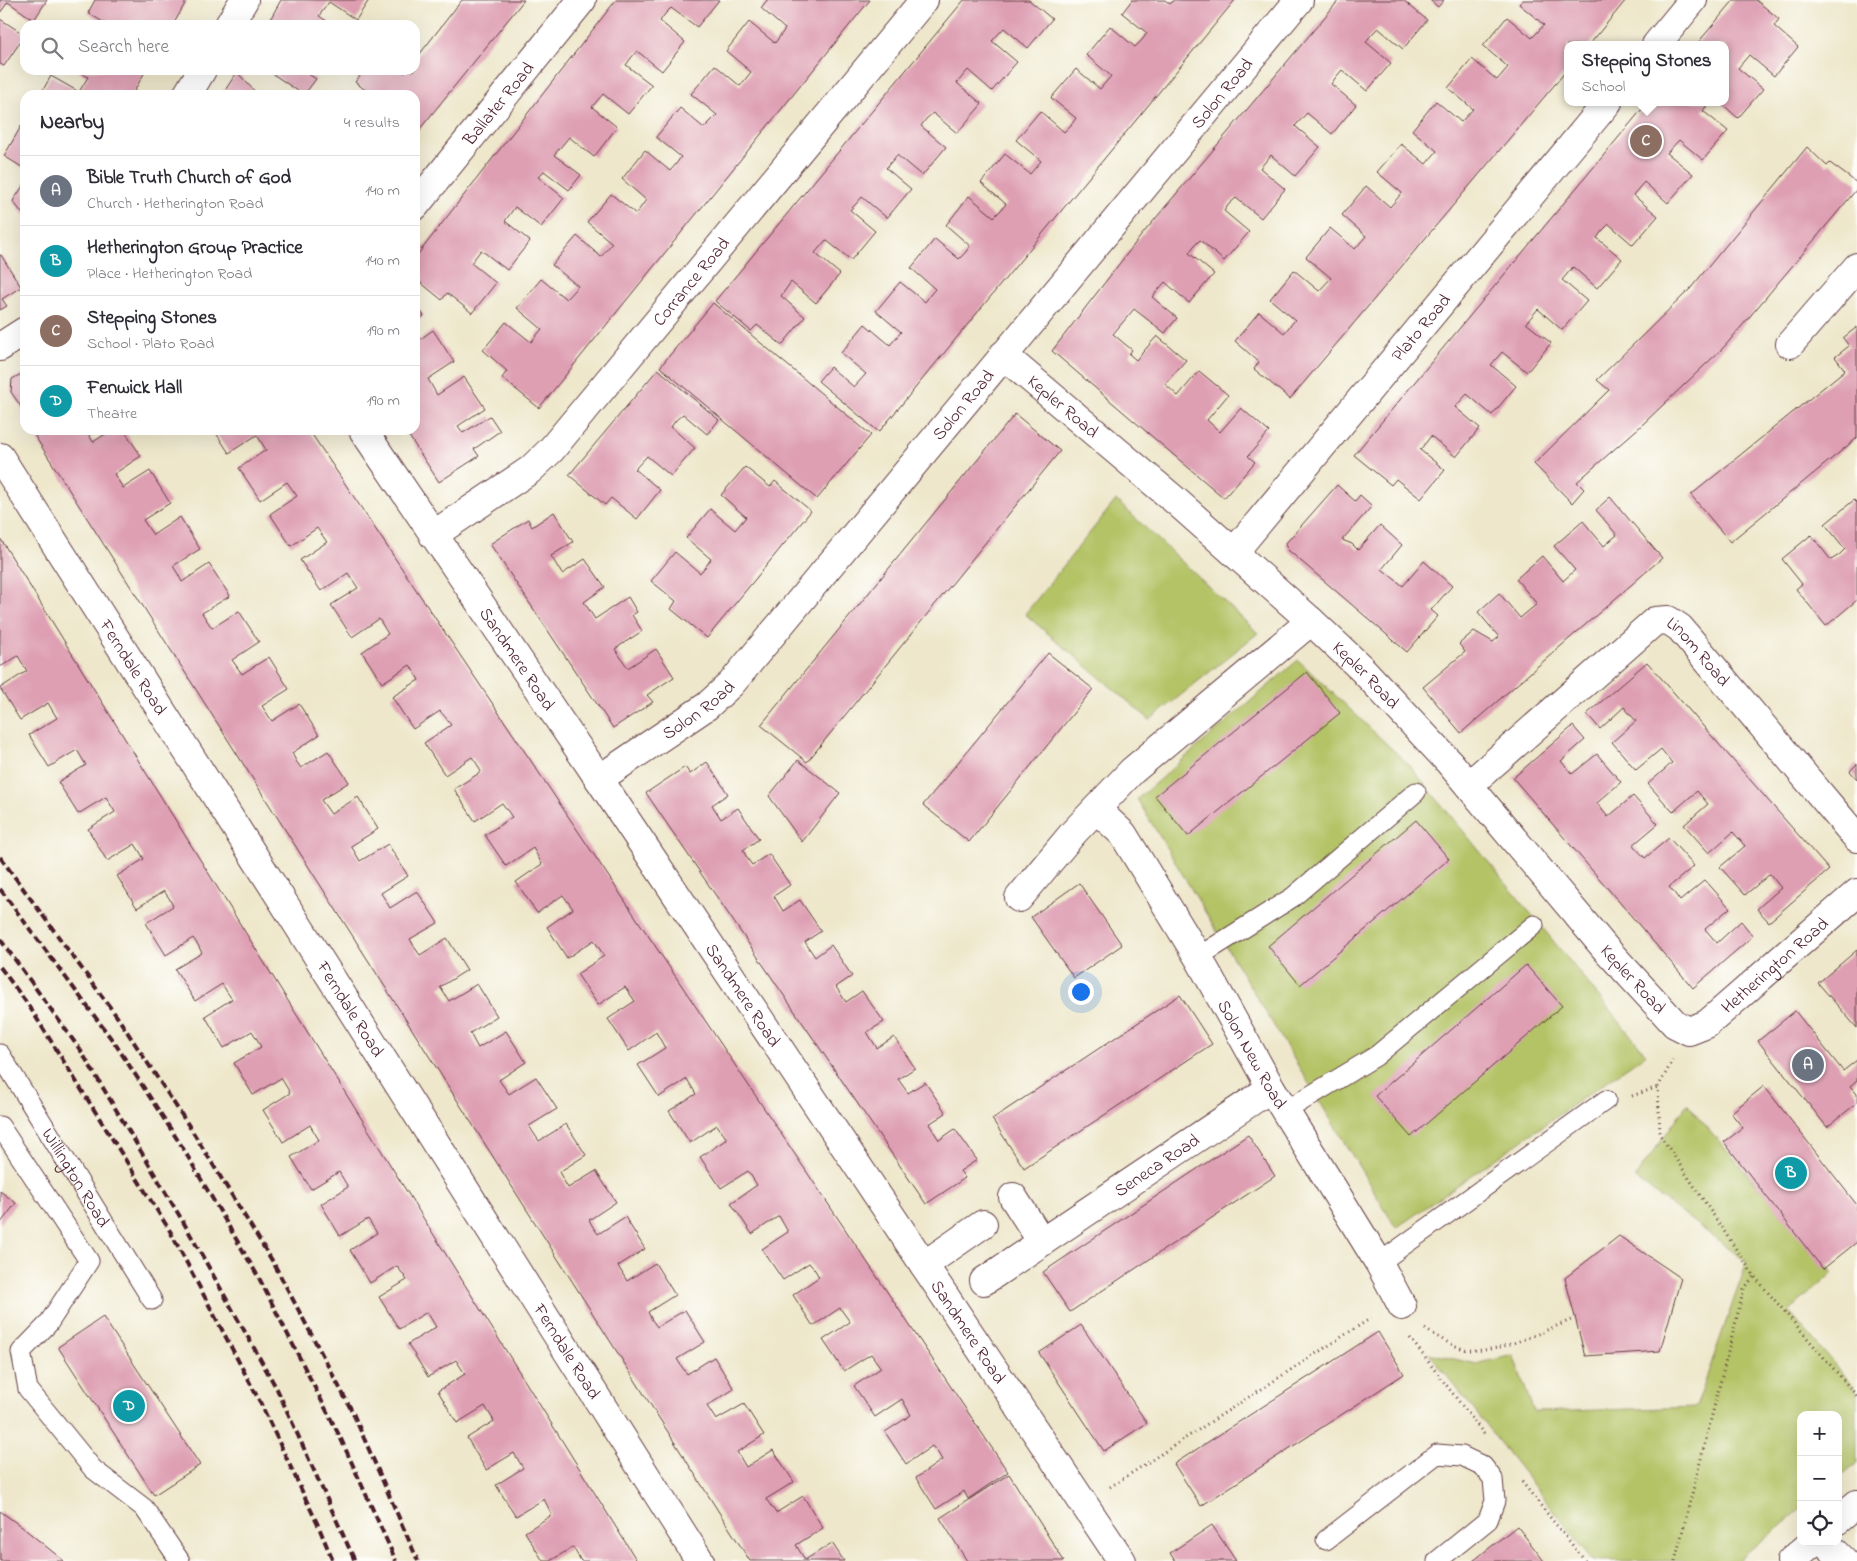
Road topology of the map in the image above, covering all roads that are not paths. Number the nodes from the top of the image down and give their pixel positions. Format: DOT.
graph roads {
  1 [pos="244,0"];
  2 [pos="582,0"];
  3 [pos="924,0"];
  4 [pos="1299,0"];
  5 [pos="1693,0"];
  6 [pos="232,20"];
  7 [pos="1659,41"];
  8 [pos="199,75"];
  9 [pos="190,90"];
  10 [pos="1605,106"];
  11 [pos="420,200"];
  12 [pos="1857,267"];
  13 [pos="20,334"];
  14 [pos="1790,344"];
  15 [pos="0,347"];
  16 [pos="1003,356"];
  17 [pos="366,435"];
  18 [pos="0,457"];
  19 [pos="433,535"];
  20 [pos="1234,552"];
  21 [pos="1311,621"];
  22 [pos="599,779"];
  23 [pos="1469,785"];
  24 [pos="1416,792"];
  25 [pos="1096,809"];
  26 [pos="1857,838"];
  27 [pos="1857,892"];
  28 [pos="1019,898"];
  29 [pos="1534,925"];
  30 [pos="1198,957"];
  31 [pos="1689,1031"];
  32 [pos="0,1054"];
  33 [pos="1271,1088"];
  34 [pos="1606,1100"];
  35 [pos="1285,1111"];
  36 [pos="0,1126"];
  37 [pos="1013,1197"];
  38 [pos="982,1224"];
  39 [pos="1042,1242"];
  40 [pos="1379,1264"];
  41 [pos="924,1265"];
  42 [pos="984,1281"];
  43 [pos="152,1300"];
  44 [pos="1402,1306"];
  45 [pos="1857,1504"];
  46 [pos="1842,1517"];
  47 [pos="1326,1540"];
  48 [pos="1808,1546"];
  49 [pos="1829,1546"];
  50 [pos="180,1561"];
  51 [pos="700,1561"];
  52 [pos="1122,1561"];
  53 [pos="1437,1561"];
  54 [pos="1791,1561"];
  55 [pos="1844,1561"];
  1 -- 6 [label="street"];
  2 -- 11 [label="street, Ballater Road"];
  3 -- 19 [label="street, Corrance Road"];
  4 -- 16 [label="street, Solon Road"];
  5 -- 7 [label="street"];
  8 -- 9 [label="street"];
  10 -- 20 [label="street, Plato Road"];
  12 -- 14 [label="street"];
  13 -- 15 [label="street"];
  16 -- 20 [label="street, Kepler Road"];
  16 -- 22 [label="street, Solon Road"];
  17 -- 19 [label="street, Sandmere Road"];
  18 -- 51 [label="street, Ferndale Road"];
  19 -- 22 [label="street, Sandmere Road"];
  20 -- 21 [label="street, Kepler Road"];
  21 -- 23 [label="street, Kepler Road"];
  21 -- 25 [label="street"];
  22 -- 41 [label="street, Sandmere Road"];
  23 -- 26 [label="street, Linom Road"];
  23 -- 31 [label="street, Kepler Road"];
  24 -- 30 [label="lane"];
  25 -- 28 [label="street"];
  25 -- 30 [label="street, Solon New Road"];
  27 -- 31 [label="street, Hetherington Road"];
  29 -- 35 [label="lane"];
  30 -- 33 [label="street, Solon New Road"];
  32 -- 43 [label="lane, Willington Road"];
  33 -- 35 [label="street, Solon New Road"];
  33 -- 39 [label="street, Seneca Road"];
  34 -- 40 [label="lane"];
  35 -- 40 [label="street, Solon New Road"];
  36 -- 50 [label="lane"];
  37 -- 39 [label="street"];
  38 -- 41 [label="street"];
  39 -- 42 [label="street, Seneca Road"];
  40 -- 44 [label="street, Solon New Road"];
  41 -- 52 [label="street, Sandmere Road"];
  45 -- 46 [label="street"];
  47 -- 53 [label="lane"];
  48 -- 54 [label="street"];
  49 -- 55 [label="street"];
}
